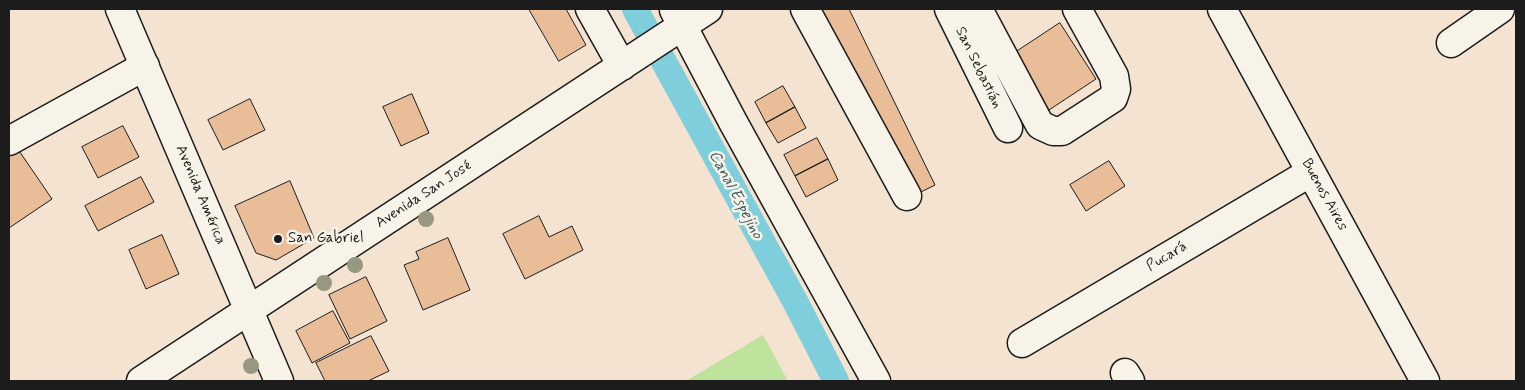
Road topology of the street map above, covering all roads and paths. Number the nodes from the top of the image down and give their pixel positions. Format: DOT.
graph roads {
  1 [pos="120,9"];
  2 [pos="590,9"];
  3 [pos="708,9"];
  4 [pos="805,9"];
  5 [pos="949,9"];
  6 [pos="978,9"];
  7 [pos="1077,9"];
  8 [pos="1222,9"];
  9 [pos="1500,9"];
  10 [pos="675,23"];
  11 [pos="1451,44"];
  12 [pos="624,64"];
  13 [pos="145,66"];
  14 [pos="1008,128"];
  15 [pos="9,141"];
  16 [pos="1311,172"];
  17 [pos="906,196"];
  18 [pos="249,310"];
  19 [pos="1022,343"];
  20 [pos="141,381"];
  21 [pos="279,381"];
  22 [pos="876,381"];
  23 [pos="1425,381"];
  1 -- 13 [label="street, Avenida América"];
  2 -- 12 [label="street"];
  3 -- 10 [label="street, Avenida San José"];
  4 -- 17 [label="street"];
  5 -- 14 [label="street, San Sebastián"];
  6 -- 7 [label="street"];
  8 -- 16 [label="street, Buenos Aires"];
  9 -- 11 [label="street"];
  10 -- 12 [label="street, Avenida San José"];
  10 -- 22 [label="street"];
  12 -- 18 [label="street, Avenida San José"];
  13 -- 15 [label="street"];
  13 -- 18 [label="street, Avenida América"];
  16 -- 19 [label="street, Pucará"];
  16 -- 23 [label="street, Buenos Aires"];
  18 -- 20 [label="street, Avenida San José"];
  18 -- 21 [label="street, Avenida América"];
}
